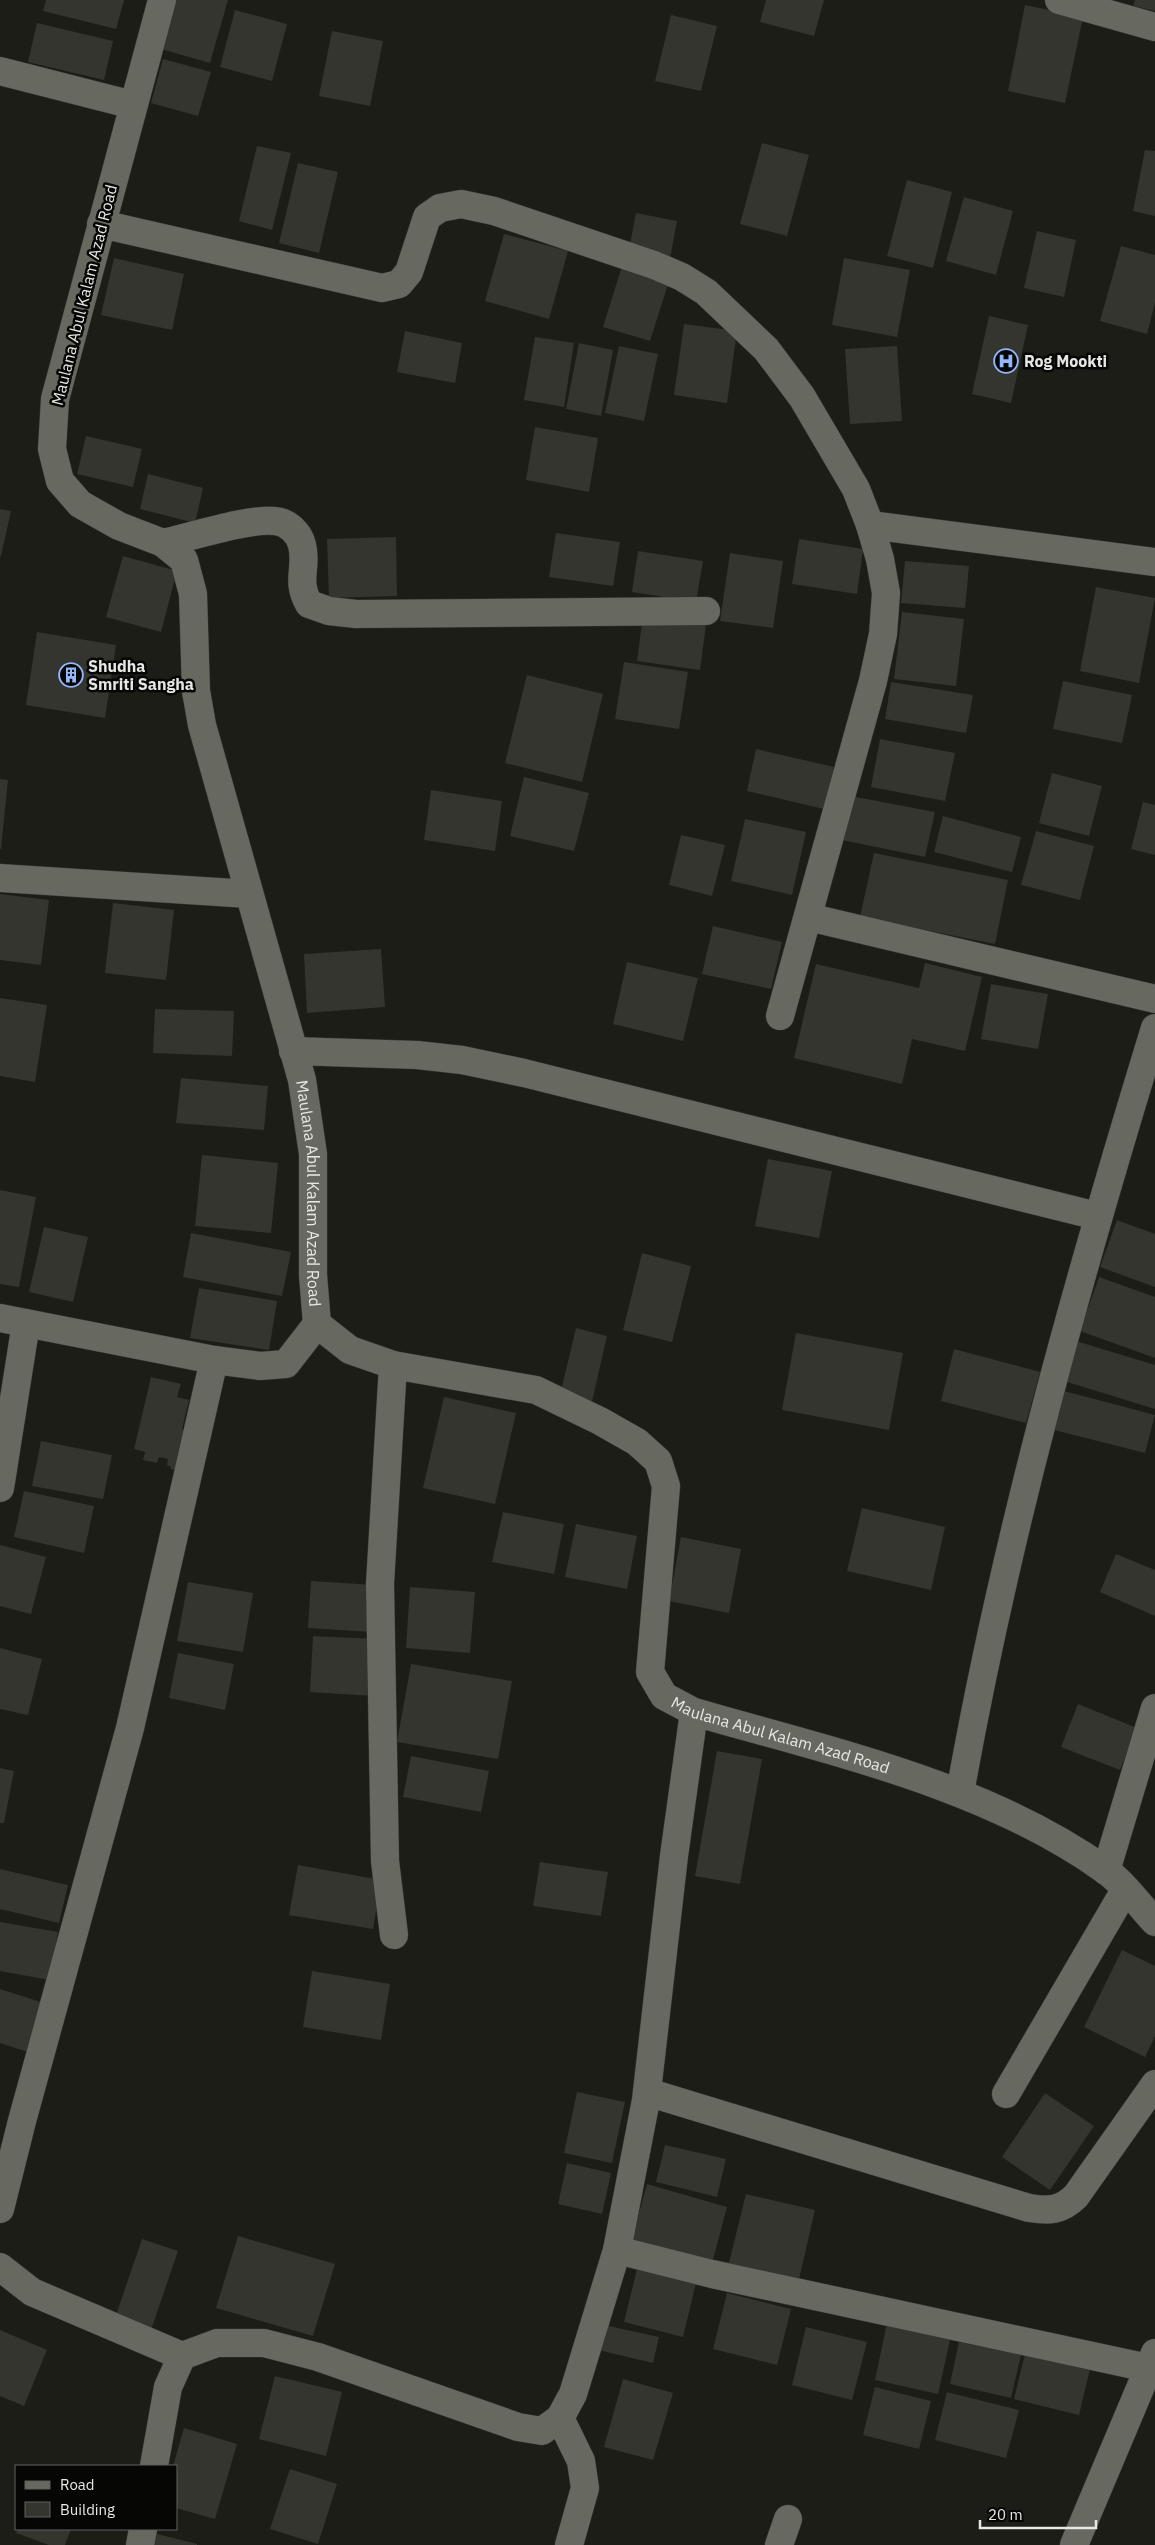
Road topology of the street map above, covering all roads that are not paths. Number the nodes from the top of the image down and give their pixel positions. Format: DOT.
graph roads {
  1 [pos="162,0"];
  2 [pos="1059,0"];
  3 [pos="1155,27"];
  4 [pos="0,71"];
  5 [pos="133,105"];
  6 [pos="101,224"];
  7 [pos="870,525"];
  8 [pos="163,543"];
  9 [pos="1155,562"];
  10 [pos="706,611"];
  11 [pos="0,878"];
  12 [pos="249,894"];
  13 [pos="808,917"];
  14 [pos="1155,999"];
  15 [pos="780,1016"];
  16 [pos="1155,1028"];
  17 [pos="293,1051"];
  18 [pos="1097,1216"];
  19 [pos="13,1320"];
  20 [pos="317,1324"];
  21 [pos="214,1360"];
  22 [pos="393,1365"];
  23 [pos="0,1488"];
  24 [pos="1155,1708"];
  25 [pos="694,1712"];
  26 [pos="960,1793"];
  27 [pos="1106,1871"];
  28 [pos="1125,1890"];
  29 [pos="1155,1922"];
  30 [pos="394,1935"];
  31 [pos="1155,2084"];
  32 [pos="647,2092"];
  33 [pos="1006,2094"];
  34 [pos="0,2209"];
  35 [pos="616,2250"];
  36 [pos="0,2270"];
  37 [pos="182,2356"];
  38 [pos="1152,2360"];
  39 [pos="560,2418"];
  40 [pos="154,2465"];
  41 [pos="788,2519"];
  42 [pos="143,2530"];
  43 [pos="140,2545"];
  44 [pos="569,2545"];
  45 [pos="779,2545"];
  46 [pos="1074,2545"];
  1 -- 5 [label="street, Maulana Abul Kalam Azad Road"];
  2 -- 3 [label="street"];
  4 -- 5 [label="street"];
  5 -- 6 [label="street, Maulana Abul Kalam Azad Road"];
  6 -- 7 [label="street"];
  6 -- 8 [label="street, Maulana Abul Kalam Azad Road"];
  7 -- 9 [label="street"];
  7 -- 13 [label="street"];
  8 -- 10 [label="street"];
  8 -- 12 [label="street, Maulana Abul Kalam Azad Road"];
  11 -- 12 [label="street"];
  12 -- 17 [label="street, Maulana Abul Kalam Azad Road"];
  13 -- 14 [label="street"];
  13 -- 15 [label="street"];
  16 -- 18 [label="street"];
  17 -- 18 [label="street"];
  17 -- 20 [label="street, Maulana Abul Kalam Azad Road"];
  18 -- 26 [label="street"];
  19 -- 21 [label="street"];
  19 -- 23 [label="street"];
  20 -- 21 [label="street"];
  20 -- 22 [label="street, Maulana Abul Kalam Azad Road"];
  21 -- 34 [label="street"];
  22 -- 25 [label="street, Maulana Abul Kalam Azad Road"];
  22 -- 30 [label="street"];
  24 -- 27 [label="street"];
  25 -- 26 [label="street, Maulana Abul Kalam Azad Road"];
  25 -- 32 [label="street"];
  26 -- 27 [label="street, Maulana Abul Kalam Azad Road"];
  27 -- 28 [label="street, Maulana Abul Kalam Azad Road"];
  28 -- 29 [label="street, Maulana Abul Kalam Azad Road"];
  28 -- 33 [label="street"];
  31 -- 32 [label="street"];
  32 -- 35 [label="street"];
  35 -- 38 [label="street"];
  35 -- 39 [label="street"];
  36 -- 37 [label="street"];
  37 -- 39 [label="street"];
  37 -- 40 [label="street"];
  38 -- 46 [label="street"];
  39 -- 44 [label="street"];
  41 -- 45 [label="street"];
  42 -- 43 [label="street"];
}
